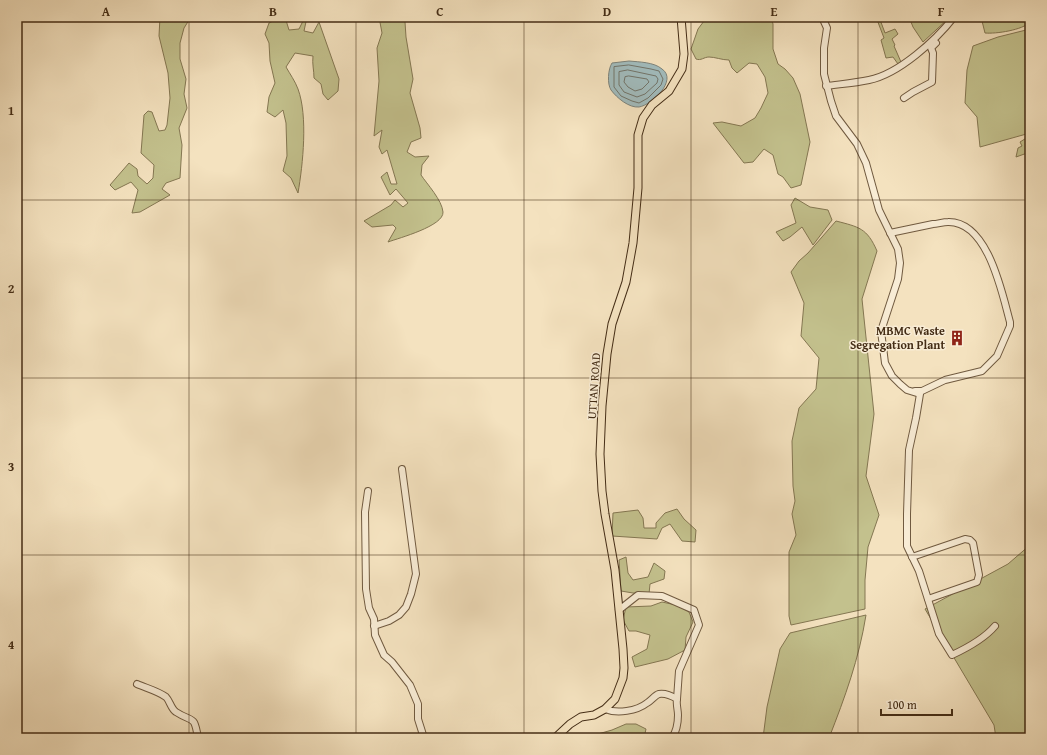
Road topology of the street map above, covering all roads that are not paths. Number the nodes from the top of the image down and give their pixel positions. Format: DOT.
graph roads {
  1 [pos="681,17"];
  2 [pos="822,17"];
  3 [pos="954,17"];
  4 [pos="935,39"];
  5 [pos="826,86"];
  6 [pos="904,98"];
  7 [pos="890,233"];
  8 [pos="911,391"];
  9 [pos="402,469"];
  10 [pos="368,491"];
  11 [pos="912,557"];
  12 [pos="928,599"];
  13 [pos="619,610"];
  14 [pos="374,626"];
  15 [pos="995,626"];
  16 [pos="137,684"];
  17 [pos="677,699"];
  18 [pos="605,709"];
  19 [pos="198,738"];
  20 [pos="424,738"];
  21 [pos="555,738"];
  22 [pos="672,738"];
  1 -- 13 [label="main road, UTTAN ROAD"];
  2 -- 5 [label="street"];
  3 -- 4 [label="street"];
  4 -- 5 [label="street"];
  4 -- 6 [label="street"];
  5 -- 7 [label="street"];
  7 -- 8 [label="street"];
  7 -- 8 [label="street"];
  8 -- 11 [label="street"];
  9 -- 14 [label="street"];
  10 -- 14 [label="street"];
  11 -- 12 [label="street"];
  11 -- 12 [label="street"];
  12 -- 15 [label="street"];
  13 -- 17 [label="street"];
  13 -- 18 [label="main road, UTTAN ROAD"];
  14 -- 20 [label="street"];
  16 -- 19 [label="street"];
  17 -- 18 [label="street"];
  17 -- 22 [label="street"];
  18 -- 21 [label="main road"];
}
